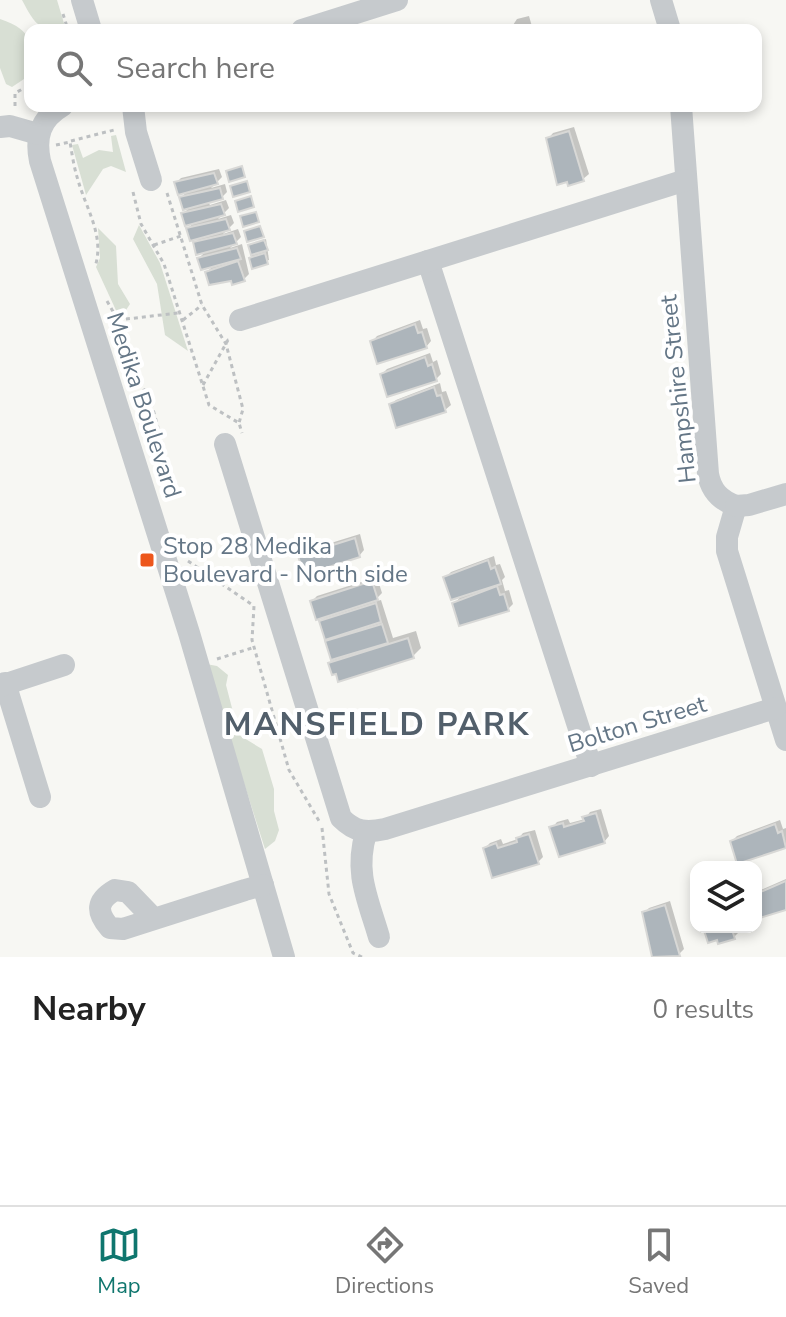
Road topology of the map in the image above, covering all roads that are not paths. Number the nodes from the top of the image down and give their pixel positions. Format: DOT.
graph roads {
  1 [pos="82,0"];
  2 [pos="397,0"];
  3 [pos="661,0"];
  4 [pos="89,24"];
  5 [pos="321,24"];
  6 [pos="668,24"];
  7 [pos="54,112"];
  8 [pos="134,112"];
  9 [pos="681,112"];
  10 [pos="8,128"];
  11 [pos="38,134"];
  12 [pos="686,180"];
  13 [pos="150,186"];
  14 [pos="428,261"];
  15 [pos="241,328"];
  16 [pos="234,440"];
  17 [pos="786,494"];
  18 [pos="736,506"];
  19 [pos="64,665"];
  20 [pos="2,684"];
  21 [pos="775,708"];
  22 [pos="786,740"];
  23 [pos="591,766"];
  24 [pos="40,797"];
  25 [pos="366,833"];
  26 [pos="263,885"];
  27 [pos="154,919"];
  28 [pos="379,937"];
  29 [pos="284,957"];
  1 -- 4 [label="street"];
  2 -- 5 [label="street"];
  3 -- 6 [label="street"];
  7 -- 11 [label="street"];
  8 -- 13 [label="street"];
  9 -- 12 [label="street, Hampshire Street"];
  10 -- 11 [label="street"];
  11 -- 26 [label="street, Medika Boulevard"];
  12 -- 14 [label="street"];
  12 -- 18 [label="street, Hampshire Street"];
  14 -- 15 [label="street"];
  14 -- 23 [label="street"];
  16 -- 25 [label="street"];
  17 -- 18 [label="street"];
  18 -- 21 [label="street"];
  19 -- 20 [label="street"];
  20 -- 24 [label="street"];
  21 -- 22 [label="street"];
  21 -- 23 [label="street, Bolton Street"];
  23 -- 25 [label="street, Bolton Street"];
  25 -- 28 [label="street"];
  26 -- 27 [label="street"];
  26 -- 29 [label="street, Medika Boulevard"];
}
